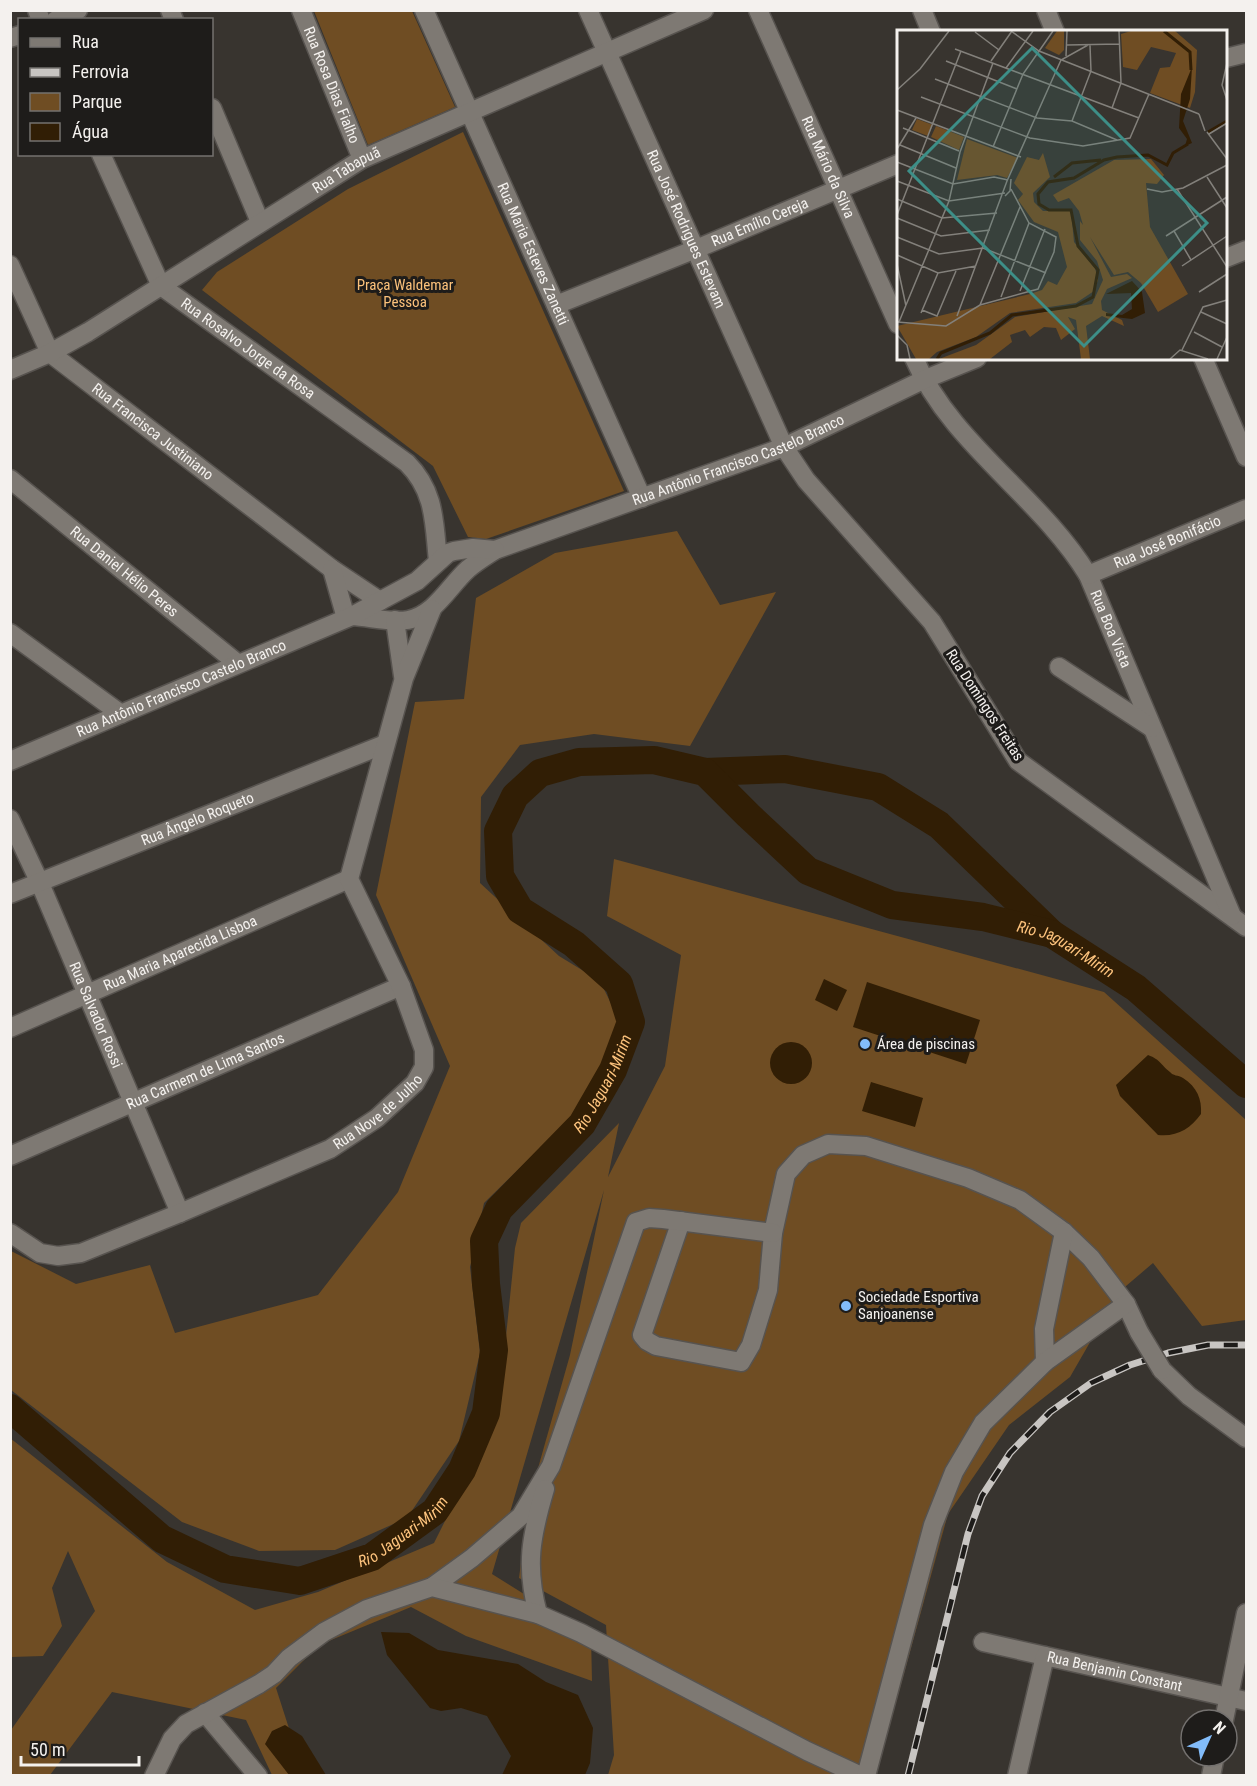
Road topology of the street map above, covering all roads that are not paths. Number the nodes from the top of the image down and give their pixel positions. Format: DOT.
graph roads {
  1 [pos="78,10"];
  2 [pos="302,10"];
  3 [pos="424,10"];
  4 [pos="588,10"];
  5 [pos="704,10"];
  6 [pos="758,10"];
  7 [pos="922,10"];
  8 [pos="1046,10"];
  9 [pos="61,18"];
  10 [pos="931,30"];
  11 [pos="1054,30"];
  12 [pos="607,53"];
  13 [pos="1246,53"];
  14 [pos="1227,58"];
  15 [pos="213,110"];
  16 [pos="470,114"];
  17 [pos="102,156"];
  18 [pos="362,159"];
  19 [pos="897,164"];
  20 [pos="840,189"];
  21 [pos="260,222"];
  22 [pos="696,249"];
  23 [pos="1246,250"];
  24 [pos="1227,258"];
  25 [pos="10,265"];
  26 [pos="160,286"];
  27 [pos="556,305"];
  28 [pos="897,322"];
  29 [pos="50,353"];
  30 [pos="915,360"];
  31 [pos="972,360"];
  32 [pos="1204,360"];
  33 [pos="10,370"];
  34 [pos="923,380"];
  35 [pos="784,447"];
  36 [pos="1246,457"];
  37 [pos="10,479"];
  38 [pos="642,498"];
  39 [pos="1246,509"];
  40 [pos="433,511"];
  41 [pos="459,550"];
  42 [pos="495,550"];
  43 [pos="438,561"];
  44 [pos="332,569"];
  45 [pos="1088,575"];
  46 [pos="380,601"];
  47 [pos="432,609"];
  48 [pos="349,617"];
  49 [pos="395,620"];
  50 [pos="10,633"];
  51 [pos="237,663"];
  52 [pos="1059,667"];
  53 [pos="404,678"];
  54 [pos="121,714"];
  55 [pos="1152,728"];
  56 [pos="385,744"];
  57 [pos="10,761"];
  58 [pos="10,819"];
  59 [pos="348,879"];
  60 [pos="39,881"];
  61 [pos="10,894"];
  62 [pos="1239,922"];
  63 [pos="401,986"];
  64 [pos="88,994"];
  65 [pos="10,1028"];
  66 [pos="133,1102"];
  67 [pos="10,1156"];
  68 [pos="180,1213"];
  69 [pos="681,1221"];
  70 [pos="1064,1232"];
  71 [pos="10,1233"];
  72 [pos="772,1233"];
  73 [pos="1126,1304"];
  74 [pos="1045,1362"];
  75 [pos="1246,1438"];
  76 [pos="551,1466"];
  77 [pos="432,1587"];
  78 [pos="1246,1613"];
  79 [pos="538,1614"];
  80 [pos="983,1642"];
  81 [pos="1045,1656"];
  82 [pos="1238,1699"];
  83 [pos="205,1713"];
  84 [pos="154,1776"];
  85 [pos="258,1776"];
  86 [pos="863,1776"];
  87 [pos="1017,1776"];
  1 -- 9 [label="street"];
  2 -- 18 [label="street, Rua Rosa Dias Fialho"];
  3 -- 16 [label="street, Rua Maria Esteves Zanetti"];
  4 -- 12 [label="street, Rua José Rodrigues Estevam"];
  5 -- 12 [label="street, Rua Tabapuã"];
  6 -- 20 [label="street, Rua Mário da Silva"];
  7 -- 10 [label="street"];
  8 -- 11 [label="street"];
  12 -- 16 [label="street, Rua Tabapuã"];
  12 -- 22 [label="street, Rua José Rodrigues Estevam"];
  13 -- 14 [label="street"];
  15 -- 21 [label="street"];
  16 -- 18 [label="street, Rua Tabapuã"];
  16 -- 27 [label="street, Rua Maria Esteves Zanetti"];
  17 -- 26 [label="street"];
  18 -- 21 [label="street, Rua Tabapuã"];
  19 -- 20 [label="street, Rua Emílio Cereja"];
  20 -- 22 [label="street, Rua Emílio Cereja"];
  20 -- 28 [label="street, Rua Mário da Silva"];
  21 -- 26 [label="street, Rua Tabapuã"];
  22 -- 27 [label="street, Rua Emílio Cereja"];
  22 -- 35 [label="street, Rua José Rodrigues Estevam"];
  23 -- 24 [label="street"];
  25 -- 29 [label="street, Rua Francisca Justiniano"];
  26 -- 29 [label="street, Rua Tabapuã"];
  26 -- 40 [label="street, Rua Rosalvo Jorge da Rosa"];
  27 -- 38 [label="street, Rua Maria Esteves Zanetti"];
  29 -- 33 [label="street, Rua Tabapuã"];
  29 -- 44 [label="street, Rua Francisca Justiniano"];
  30 -- 34 [label="street"];
  31 -- 34 [label="street, Rua Antônio Francisco Castelo Branco"];
  32 -- 36 [label="street"];
  34 -- 35 [label="street, Rua Antônio Francisco Castelo Branco"];
  34 -- 45 [label="street, Rua Boa Vista"];
  35 -- 38 [label="street, Rua Antônio Francisco Castelo Branco"];
  35 -- 62 [label="street, Rua Domingos Freitas"];
  37 -- 51 [label="street, Rua Daniel Hélio Peres"];
  38 -- 42 [label="street, Rua Antônio Francisco Castelo Branco"];
  39 -- 45 [label="street, Rua José Bonifácio"];
  40 -- 41 [label="street, Rua Rosalvo Jorge da Rosa"];
  40 -- 43 [label="street, Rua Rosalvo Jorge da Rosa"];
  41 -- 42 [label="street, Rua Antônio Francisco Castelo Branco"];
  41 -- 43 [label="street, Rua Antônio Francisco Castelo Branco"];
  42 -- 47 [label="street, Rua Antônio Francisco Castelo Branco"];
  43 -- 46 [label="street, Rua Antônio Francisco Castelo Branco"];
  44 -- 46 [label="street, Rua Francisca Justiniano"];
  44 -- 48 [label="street"];
  45 -- 55 [label="street, Rua Boa Vista"];
  46 -- 48 [label="street, Rua Antônio Francisco Castelo Branco"];
  47 -- 49 [label="street, Rua Antônio Francisco Castelo Branco"];
  47 -- 53 [label="street"];
  48 -- 49 [label="street, Rua Antônio Francisco Castelo Branco"];
  48 -- 51 [label="street, Rua Antônio Francisco Castelo Branco"];
  49 -- 53 [label="street"];
  50 -- 54 [label="street"];
  51 -- 54 [label="street, Rua Antônio Francisco Castelo Branco"];
  52 -- 55 [label="street"];
  53 -- 56 [label="street"];
  54 -- 57 [label="street, Rua Antônio Francisco Castelo Branco"];
  55 -- 62 [label="street, Rua Boa Vista"];
  56 -- 59 [label="street"];
  56 -- 60 [label="street, Rua Ângelo Roqueto"];
  58 -- 60 [label="street, Rua Salvador Rossi"];
  59 -- 63 [label="street, Rua Nove de Julho"];
  59 -- 64 [label="street, Rua Maria Aparecida Lisboa"];
  60 -- 61 [label="street, Rua Ângelo Roqueto"];
  60 -- 64 [label="street, Rua Salvador Rossi"];
  63 -- 66 [label="street, Rua Carmem de Lima Santos"];
  63 -- 68 [label="street, Rua Nove de Julho"];
  64 -- 65 [label="street, Rua Maria Aparecida Lisboa"];
  64 -- 66 [label="street, Rua Salvador Rossi"];
  66 -- 67 [label="street, Rua Carmem de Lima Santos"];
  66 -- 68 [label="street, Rua Salvador Rossi"];
  68 -- 71 [label="street, Rua Nove de Julho"];
  69 -- 72 [label="street"];
  69 -- 72 [label="street"];
  69 -- 76 [label="street"];
  70 -- 72 [label="street"];
  70 -- 73 [label="street"];
  70 -- 74 [label="street"];
  73 -- 74 [label="street"];
  73 -- 75 [label="street, bridge"];
  74 -- 86 [label="street"];
  76 -- 77 [label="street"];
  76 -- 79 [label="street"];
  77 -- 79 [label="street"];
  77 -- 83 [label="street"];
  78 -- 82 [label="street"];
  79 -- 86 [label="street"];
  80 -- 81 [label="street, Rua Benjamin Constant"];
  81 -- 82 [label="street, Rua Benjamin Constant"];
  81 -- 87 [label="street"];
  83 -- 84 [label="street"];
  83 -- 85 [label="street"];
}
